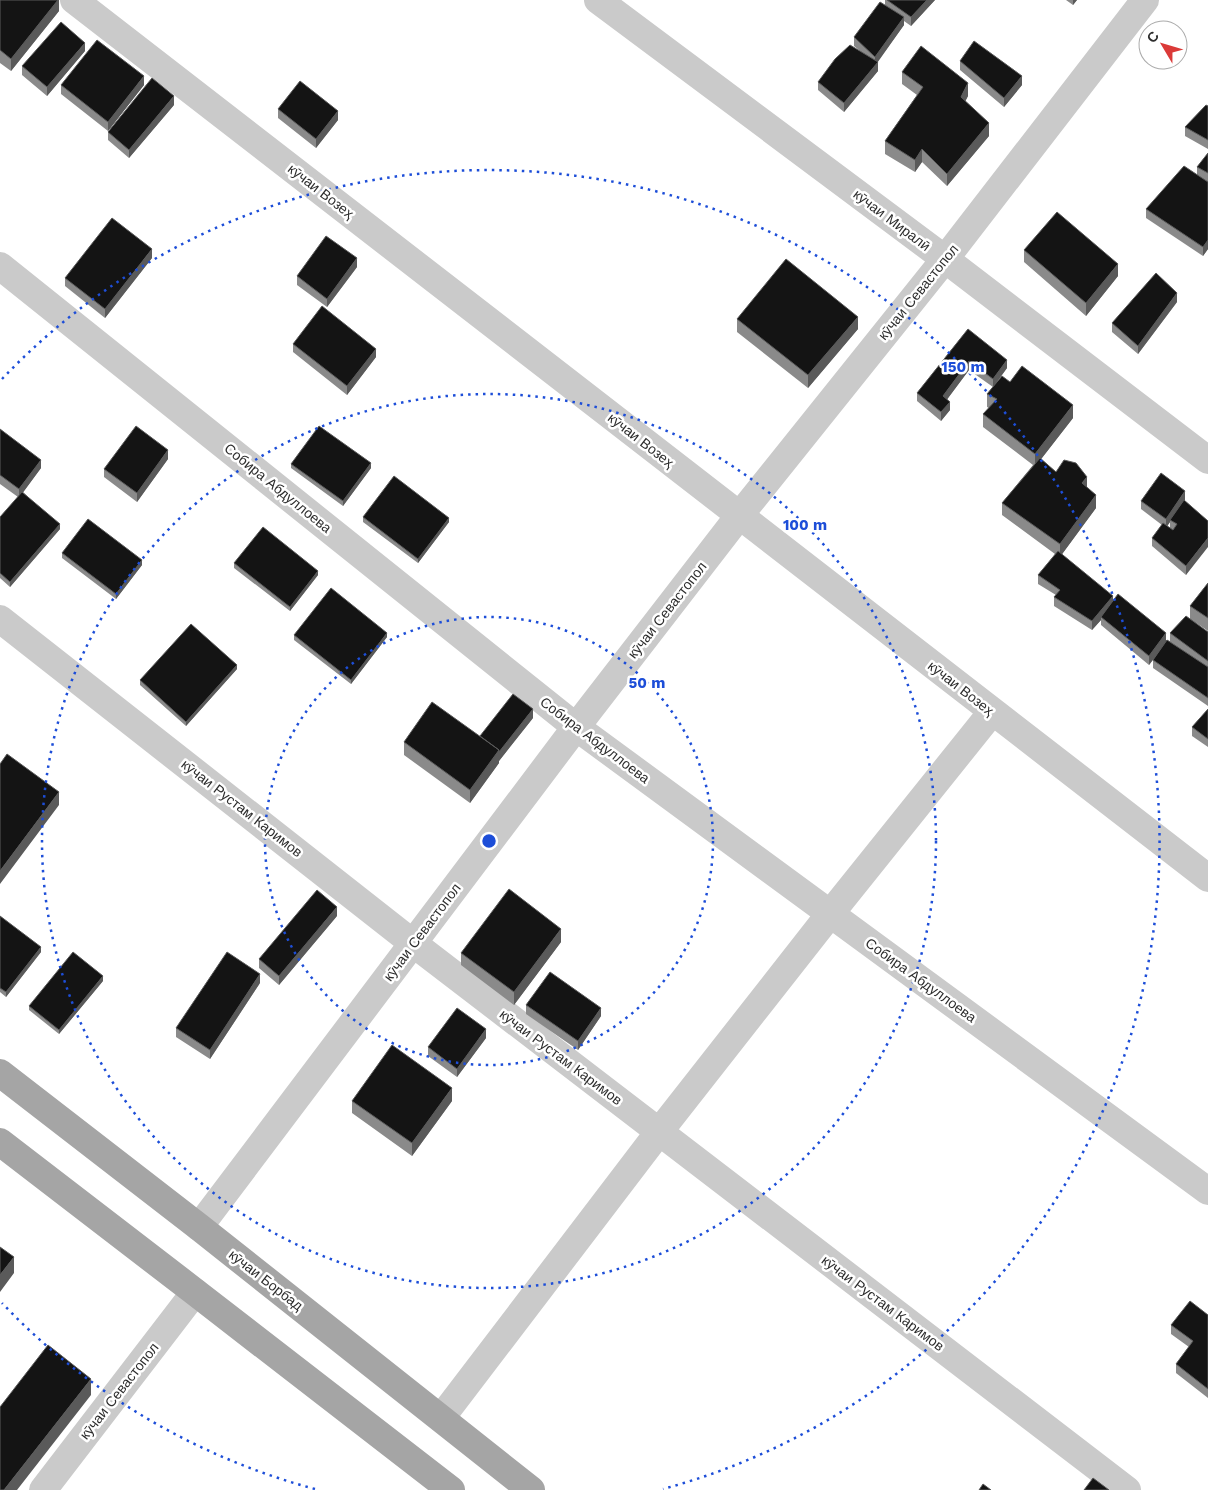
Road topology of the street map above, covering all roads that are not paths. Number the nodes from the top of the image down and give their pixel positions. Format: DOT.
graph roads {
  1 [pos="74,0"];
  2 [pos="598,0"];
  3 [pos="1145,0"];
  4 [pos="945,259"];
  5 [pos="0,266"];
  6 [pos="1208,460"];
  7 [pos="739,516"];
  8 [pos="0,618"];
  9 [pos="992,712"];
  10 [pos="576,727"];
  11 [pos="1208,878"];
  12 [pos="830,914"];
  13 [pos="414,944"];
  14 [pos="0,1073"];
  15 [pos="660,1132"];
  16 [pos="0,1142"];
  17 [pos="1208,1191"];
  18 [pos="199,1227"];
  19 [pos="195,1292"];
  20 [pos="441,1418"];
  21 [pos="43,1490"];
  22 [pos="451,1490"];
  23 [pos="531,1490"];
  24 [pos="1127,1490"];
  1 -- 7 [label="street, кӯчаи Возеҳ"];
  2 -- 4 [label="street, кӯчаи Миралӣ"];
  3 -- 4 [label="street, кӯчаи Севастопол"];
  4 -- 6 [label="street, кӯчаи Миралӣ"];
  4 -- 7 [label="street, кӯчаи Севастопол"];
  5 -- 10 [label="street, Собира Абдуллоева"];
  7 -- 9 [label="street, кӯчаи Возеҳ"];
  7 -- 10 [label="street, кӯчаи Севастопол"];
  8 -- 13 [label="street, кӯчаи Рустам Каримов"];
  9 -- 11 [label="street, кӯчаи Возеҳ"];
  9 -- 12 [label="street"];
  10 -- 12 [label="street, Собира Абдуллоева"];
  10 -- 13 [label="street, кӯчаи Севастопол"];
  12 -- 15 [label="street"];
  12 -- 17 [label="street, Собира Абдуллоева"];
  13 -- 15 [label="street, кӯчаи Рустам Каримов"];
  13 -- 18 [label="street, кӯчаи Севастопол"];
  14 -- 18 [label="main road, кӯчаи Борбад"];
  15 -- 20 [label="street"];
  15 -- 24 [label="street, кӯчаи Рустам Каримов"];
  16 -- 19 [label="main road"];
  18 -- 20 [label="main road, кӯчаи Борбад"];
  19 -- 21 [label="street, кӯчаи Севастопол"];
  19 -- 22 [label="main road"];
  20 -- 23 [label="main road, кӯчаи Борбад"];
}
